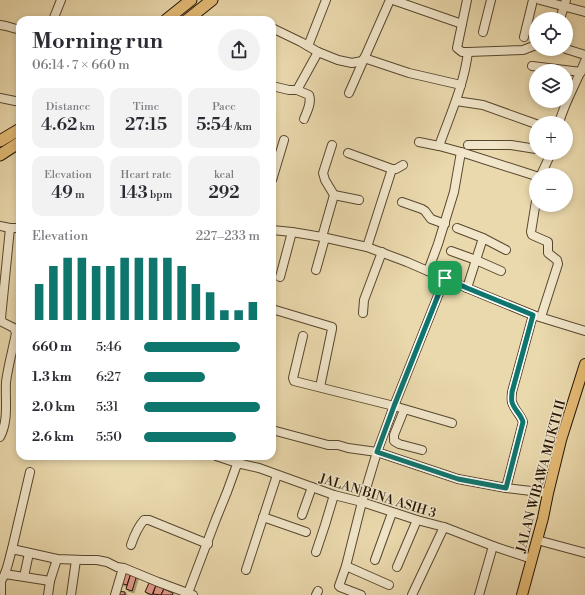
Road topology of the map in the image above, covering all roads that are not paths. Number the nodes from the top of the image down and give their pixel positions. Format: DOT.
graph roads {
  1 [pos="60,0"];
  2 [pos="190,0"];
  3 [pos="212,0"];
  4 [pos="326,0"];
  5 [pos="389,0"];
  6 [pos="467,0"];
  7 [pos="491,0"];
  8 [pos="533,0"];
  9 [pos="540,0"];
  10 [pos="565,3"];
  11 [pos="585,12"];
  12 [pos="54,16"];
  13 [pos="171,16"];
  14 [pos="192,16"];
  15 [pos="462,24"];
  16 [pos="0,25"];
  17 [pos="16,29"];
  18 [pos="276,30"];
  19 [pos="482,32"];
  20 [pos="524,37"];
  21 [pos="308,46"];
  22 [pos="529,47"];
  23 [pos="573,51"];
  24 [pos="318,52"];
  25 [pos="468,52"];
  26 [pos="585,55"];
  27 [pos="363,60"];
  28 [pos="585,61"];
  29 [pos="573,71"];
  30 [pos="581,72"];
  31 [pos="276,83"];
  32 [pos="461,85"];
  33 [pos="276,87"];
  34 [pos="293,89"];
  35 [pos="348,93"];
  36 [pos="0,98"];
  37 [pos="16,101"];
  38 [pos="456,101"];
  39 [pos="561,116"];
  40 [pos="304,119"];
  41 [pos="529,121"];
  42 [pos="16,131"];
  43 [pos="284,140"];
  44 [pos="0,141"];
  45 [pos="418,142"];
  46 [pos="16,144"];
  47 [pos="332,145"];
  48 [pos="468,145"];
  49 [pos="439,146"];
  50 [pos="529,148"];
  51 [pos="461,152"];
  52 [pos="348,153"];
  53 [pos="0,154"];
  54 [pos="403,165"];
  55 [pos="276,167"];
  56 [pos="392,169"];
  57 [pos="529,174"];
  58 [pos="334,195"];
  59 [pos="359,200"];
  60 [pos="402,202"];
  61 [pos="534,212"];
  62 [pos="445,224"];
  63 [pos="0,226"];
  64 [pos="10,228"];
  65 [pos="16,228"];
  66 [pos="457,228"];
  67 [pos="276,230"];
  68 [pos="292,232"];
  69 [pos="324,237"];
  70 [pos="483,238"];
  71 [pos="367,247"];
  72 [pos="506,250"];
  73 [pos="451,251"];
  74 [pos="382,252"];
  75 [pos="476,260"];
  76 [pos="316,270"];
  77 [pos="428,271"];
  78 [pos="501,271"];
  79 [pos="280,277"];
  80 [pos="445,278"];
  81 [pos="467,288"];
  82 [pos="276,310"];
  83 [pos="363,313"];
  84 [pos="533,315"];
  85 [pos="541,317"];
  86 [pos="585,332"];
  87 [pos="303,336"];
  88 [pos="585,364"];
  89 [pos="3,381"];
  90 [pos="320,387"];
  91 [pos="394,406"];
  92 [pos="404,410"];
  93 [pos="452,423"];
  94 [pos="276,431"];
  95 [pos="0,437"];
  96 [pos="422,450"];
  97 [pos="377,452"];
  98 [pos="239,460"];
  99 [pos="30,472"];
  100 [pos="277,474"];
  101 [pos="312,487"];
  102 [pos="506,488"];
  103 [pos="548,493"];
  104 [pos="334,495"];
  105 [pos="362,502"];
  106 [pos="392,513"];
  107 [pos="302,515"];
  108 [pos="264,517"];
  109 [pos="417,520"];
  110 [pos="444,527"];
  111 [pos="306,532"];
  112 [pos="538,540"];
  113 [pos="208,544"];
  114 [pos="131,545"];
  115 [pos="493,546"];
  116 [pos="12,549"];
  117 [pos="316,552"];
  118 [pos="29,553"];
  119 [pos="585,553"];
  120 [pos="57,559"];
  121 [pos="532,559"];
  122 [pos="76,560"];
  123 [pos="375,560"];
  124 [pos="346,566"];
  125 [pos="397,567"];
  126 [pos="123,568"];
  127 [pos="246,570"];
  128 [pos="25,572"];
  129 [pos="2,579"];
  130 [pos="50,581"];
  131 [pos="390,585"];
  132 [pos="191,594"];
  133 [pos="353,594"];
  134 [pos="1,595"];
  135 [pos="48,595"];
  136 [pos="71,595"];
  137 [pos="115,595"];
  138 [pos="361,595"];
  139 [pos="412,595"];
  140 [pos="479,595"];
  141 [pos="522,595"];
  1 -- 12 [label="street"];
  2 -- 13 [label="highway"];
  3 -- 14 [label="highway"];
  4 -- 21 [label="street"];
  5 -- 15 [label="street"];
  5 -- 27 [label="street"];
  6 -- 15 [label="street"];
  7 -- 19 [label="street"];
  8 -- 20 [label="street"];
  9 -- 10 [label="street"];
  10 -- 11 [label="street"];
  15 -- 25 [label="street"];
  16 -- 17 [label="street"];
  18 -- 21 [label="street"];
  21 -- 24 [label="street"];
  22 -- 25 [label="street"];
  23 -- 26 [label="street"];
  24 -- 27 [label="street"];
  24 -- 34 [label="street"];
  25 -- 32 [label="street"];
  27 -- 32 [label="street"];
  27 -- 35 [label="street"];
  28 -- 30 [label="street"];
  29 -- 30 [label="street"];
  30 -- 39 [label="street"];
  31 -- 34 [label="street"];
  32 -- 38 [label="street"];
  33 -- 34 [label="street"];
  34 -- 40 [label="street"];
  36 -- 37 [label="street"];
  38 -- 41 [label="street"];
  38 -- 49 [label="street"];
  42 -- 44 [label="highway"];
  43 -- 55 [label="street"];
  45 -- 49 [label="street"];
  46 -- 53 [label="highway"];
  47 -- 58 [label="street"];
  48 -- 50 [label="street"];
  49 -- 51 [label="street"];
  51 -- 57 [label="street"];
  51 -- 62 [label="street"];
  52 -- 56 [label="street"];
  54 -- 56 [label="street"];
  56 -- 71 [label="street"];
  58 -- 59 [label="street"];
  58 -- 69 [label="street"];
  60 -- 62 [label="street"];
  61 -- 85 [label="street"];
  62 -- 77 [label="street"];
  63 -- 64 [label="street"];
  64 -- 65 [label="street"];
  64 -- 89 [label="street"];
  66 -- 70 [label="street"];
  67 -- 68 [label="street"];
  68 -- 69 [label="street"];
  68 -- 79 [label="street"];
  69 -- 71 [label="street"];
  69 -- 76 [label="street"];
  70 -- 72 [label="street"];
  70 -- 75 [label="street"];
  71 -- 74 [label="street"];
  73 -- 75 [label="street"];
  74 -- 77 [label="street"];
  74 -- 83 [label="street"];
  75 -- 78 [label="street"];
  75 -- 81 [label="street"];
  77 -- 80 [label="street"];
  80 -- 81 [label="street"];
  80 -- 91 [label="street"];
  81 -- 84 [label="street"];
  82 -- 90 [label="street"];
  84 -- 85 [label="street"];
  84 -- 102 [label="street"];
  85 -- 86 [label="street"];
  87 -- 90 [label="street"];
  88 -- 103 [label="main road, JALAN WIBAWA MUKTI II"];
  89 -- 95 [label="street"];
  90 -- 91 [label="street"];
  91 -- 92 [label="street"];
  91 -- 97 [label="street"];
  92 -- 93 [label="street"];
  92 -- 96 [label="street"];
  94 -- 97 [label="street"];
  97 -- 102 [label="street"];
  97 -- 105 [label="street"];
  98 -- 100 [label="street, JALAN BINA ASIH 3"];
  98 -- 113 [label="street"];
  99 -- 116 [label="street"];
  100 -- 101 [label="street, JALAN BINA ASIH 3"];
  100 -- 108 [label="street"];
  101 -- 104 [label="street, JALAN BINA ASIH 3"];
  101 -- 107 [label="street"];
  102 -- 103 [label="street"];
  103 -- 112 [label="main road, JALAN WIBAWA MUKTI II"];
  104 -- 105 [label="street, JALAN BINA ASIH 3"];
  104 -- 117 [label="street"];
  105 -- 106 [label="street, JALAN BINA ASIH 3"];
  105 -- 124 [label="street"];
  106 -- 109 [label="street, JALAN BINA ASIH 3"];
  106 -- 123 [label="street"];
  108 -- 111 [label="street"];
  108 -- 127 [label="street"];
  109 -- 110 [label="street, JALAN BINA ASIH 3"];
  109 -- 125 [label="street"];
  110 -- 115 [label="street, JALAN BINA ASIH 3"];
  110 -- 139 [label="street"];
  112 -- 119 [label="street"];
  112 -- 121 [label="main road, JALAN WIBAWA MUKTI II"];
  113 -- 114 [label="street"];
  113 -- 132 [label="street"];
  115 -- 121 [label="street, JALAN BINA ASIH 3"];
  115 -- 140 [label="street"];
  116 -- 118 [label="street"];
  116 -- 129 [label="street"];
  118 -- 120 [label="street"];
  118 -- 128 [label="street"];
  120 -- 122 [label="street"];
  120 -- 130 [label="street"];
  121 -- 141 [label="main road, JALAN WIBAWA MUKTI II"];
  122 -- 126 [label="street"];
  122 -- 136 [label="street"];
  124 -- 131 [label="street"];
  124 -- 133 [label="street"];
  126 -- 132 [label="street"];
  126 -- 137 [label="street"];
  129 -- 130 [label="street"];
  129 -- 134 [label="street"];
  130 -- 135 [label="street"];
  133 -- 138 [label="street"];
}
